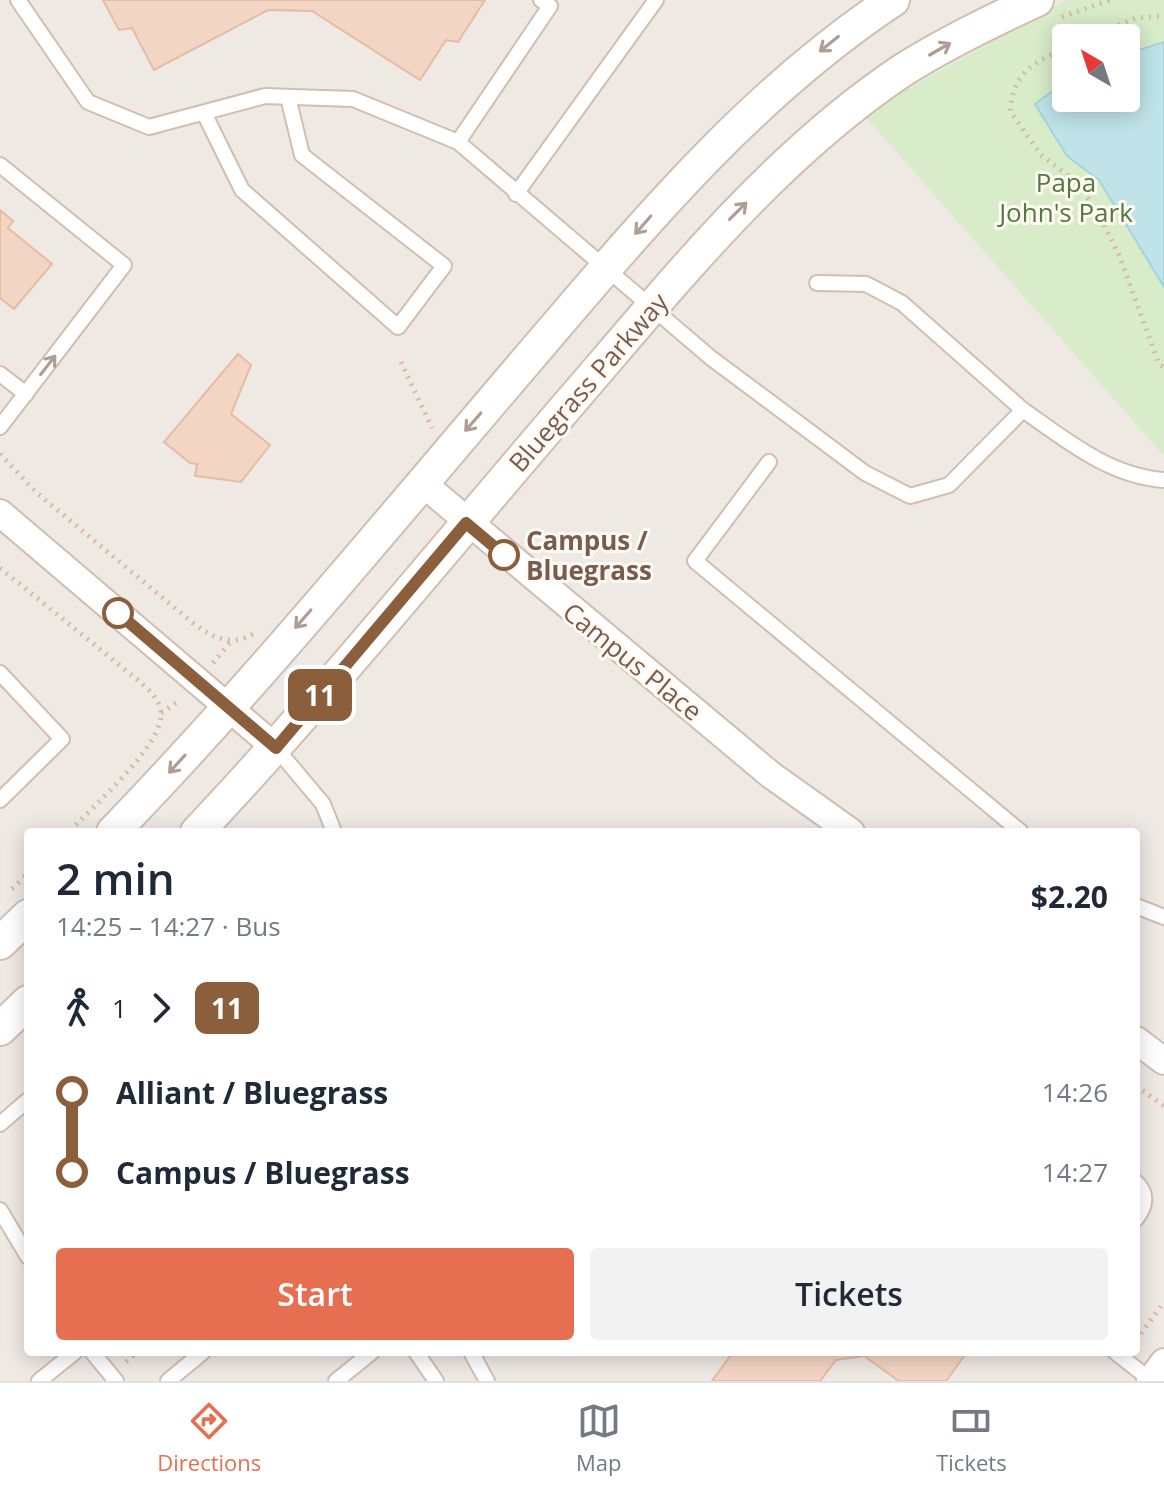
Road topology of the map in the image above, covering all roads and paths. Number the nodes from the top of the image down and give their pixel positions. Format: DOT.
graph roads {
  1 [pos="18,0"];
  2 [pos="541,0"];
  3 [pos="656,0"];
  4 [pos="893,0"];
  5 [pos="1037,0"];
  6 [pos="1164,16"];
  7 [pos="1121,24"];
  8 [pos="1052,54"];
  9 [pos="288,97"];
  10 [pos="204,113"];
  11 [pos="458,142"];
  12 [pos="0,165"];
  13 [pos="516,194"];
  14 [pos="605,269"];
  15 [pos="817,283"];
  16 [pos="652,308"];
  17 [pos="401,362"];
  18 [pos="1164,367"];
  19 [pos="0,374"];
  20 [pos="26,394"];
  21 [pos="1023,410"];
  22 [pos="0,427"];
  23 [pos="427,435"];
  24 [pos="0,454"];
  25 [pos="769,462"];
  26 [pos="1164,480"];
  27 [pos="421,482"];
  28 [pos="4,523"];
  29 [pos="466,523"];
  30 [pos="0,568"];
  31 [pos="257,631"];
  32 [pos="0,673"];
  33 [pos="229,706"];
  34 [pos="276,748"];
  35 [pos="3,790"];
  36 [pos="73,828"];
  37 [pos="117,828"];
  38 [pos="201,828"];
  39 [pos="332,828"];
  40 [pos="845,828"];
  41 [pos="1016,828"];
  42 [pos="1140,908"];
  43 [pos="1164,917"];
  44 [pos="24,920"];
  45 [pos="0,943"];
  46 [pos="24,1006"];
  47 [pos="0,1029"];
  48 [pos="1140,1043"];
  49 [pos="1164,1061"];
  50 [pos="1140,1089"];
  51 [pos="24,1103"];
  52 [pos="1164,1106"];
  53 [pos="0,1124"];
  54 [pos="1140,1188"];
  55 [pos="0,1210"];
  56 [pos="1140,1214"];
  57 [pos="24,1248"];
  58 [pos="1164,1302"];
  59 [pos="1140,1335"];
  60 [pos="70,1356"];
  61 [pos="95,1356"];
  62 [pos="198,1356"];
  63 [pos="367,1356"];
  64 [pos="419,1356"];
  65 [pos="473,1356"];
  66 [pos="1120,1356"];
  67 [pos="1164,1362"];
  68 [pos="39,1381"];
  69 [pos="116,1381"];
  70 [pos="168,1381"];
  71 [pos="336,1381"];
  72 [pos="436,1381"];
  73 [pos="487,1381"];
  74 [pos="1151,1381"];
  1 -- 10 [label="lane"];
  2 -- 11 [label="lane"];
  3 -- 13 [label="lane"];
  4 -- 14 [label="street, one-way"];
  16 -- 5 [label="street, Bluegrass Parkway, one-way"];
  6 -- 7 [label="path"];
  8 -- 18 [label="path"];
  9 -- 10 [label="lane"];
  9 -- 10 [label="lane"];
  9 -- 11 [label="lane"];
  11 -- 13 [label="lane"];
  20 -- 12 [label="lane, one-way"];
  13 -- 14 [label="lane"];
  14 -- 16 [label="lane"];
  14 -- 27 [label="street, one-way"];
  15 -- 21 [label="lane"];
  16 -- 21 [label="lane"];
  16 -- 29 [label="street, Bluegrass Parkway"];
  17 -- 23 [label="path"];
  19 -- 20 [label="lane"];
  20 -- 22 [label="lane"];
  21 -- 26 [label="lane"];
  24 -- 31 [label="path"];
  25 -- 41 [label="lane"];
  27 -- 29 [label="street, Campus Place"];
  27 -- 33 [label="street, one-way"];
  28 -- 33 [label="street"];
  29 -- 34 [label="street, Bluegrass Parkway"];
  29 -- 40 [label="street, Campus Place"];
  30 -- 36 [label="path"];
  32 -- 35 [label="lane"];
  33 -- 34 [label="street"];
  33 -- 37 [label="street, one-way"];
  34 -- 38 [label="street, Bluegrass Parkway"];
  34 -- 39 [label="lane"];
  42 -- 43 [label="lane"];
  44 -- 45 [label="street"];
  46 -- 47 [label="street"];
  48 -- 49 [label="street"];
  50 -- 52 [label="path"];
  51 -- 53 [label="lane"];
  54 -- 56 [label="lane"];
  55 -- 57 [label="lane"];
  58 -- 59 [label="path"];
  60 -- 68 [label="lane"];
  61 -- 69 [label="lane"];
  62 -- 70 [label="lane"];
  63 -- 71 [label="lane"];
  64 -- 72 [label="lane"];
  65 -- 73 [label="lane"];
  66 -- 74 [label="lane"];
  67 -- 74 [label="street"];
}
